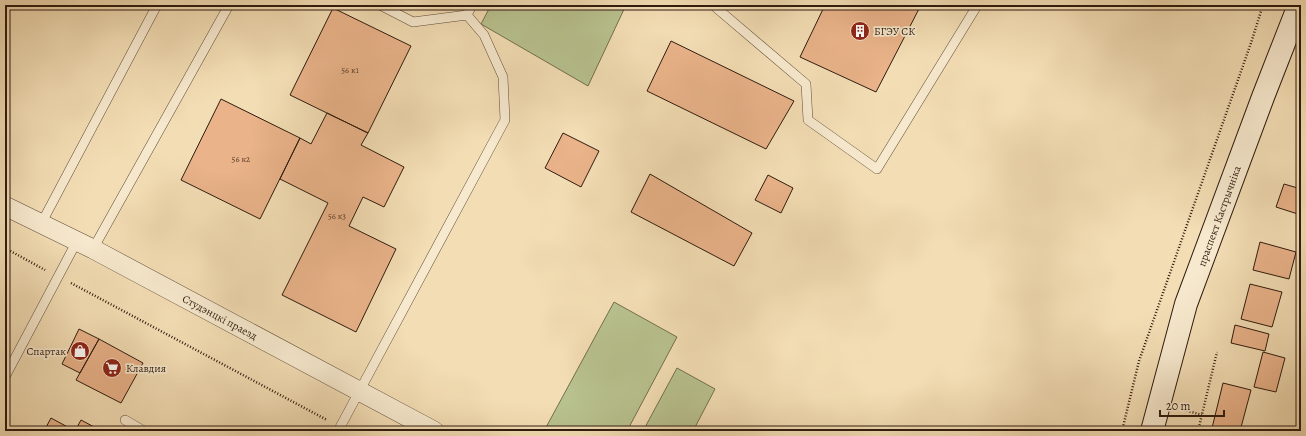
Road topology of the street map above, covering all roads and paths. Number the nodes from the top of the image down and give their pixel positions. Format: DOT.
graph roads {
  1 [pos="158,5"];
  2 [pos="229,5"];
  3 [pos="380,5"];
  4 [pos="472,5"];
  5 [pos="713,5"];
  6 [pos="977,5"];
  7 [pos="1263,5"];
  8 [pos="1299,5"];
  9 [pos="467,15"];
  10 [pos="5,206"];
  11 [pos="42,224"];
  12 [pos="85,245"];
  13 [pos="5,248"];
  14 [pos="58,277"];
  15 [pos="1217,352"];
  16 [pos="5,376"];
  17 [pos="360,391"];
  18 [pos="125,420"];
  19 [pos="339,429"];
  20 [pos="144,431"];
  21 [pos="434,431"];
  22 [pos="1122,431"];
  23 [pos="1152,431"];
  24 [pos="1198,431"];
  1 -- 11 [label="lane"];
  2 -- 12 [label="lane"];
  3 -- 9 [label="lane"];
  4 -- 9 [label="lane"];
  5 -- 6 [label="lane"];
  7 -- 22 [label="path"];
  8 -- 23 [label="main road, праспект Кастрычніка"];
  9 -- 17 [label="lane"];
  10 -- 11 [label="street, Студэнцкі праезд"];
  11 -- 12 [label="street, Студэнцкі праезд"];
  12 -- 14 [label="lane"];
  12 -- 17 [label="street, Студэнцкі праезд"];
  13 -- 14 [label="path"];
  14 -- 16 [label="lane"];
  14 -- 19 [label="path"];
  15 -- 24 [label="path"];
  17 -- 19 [label="lane"];
  17 -- 21 [label="street, Студэнцкі праезд"];
  18 -- 20 [label="lane"];
}
